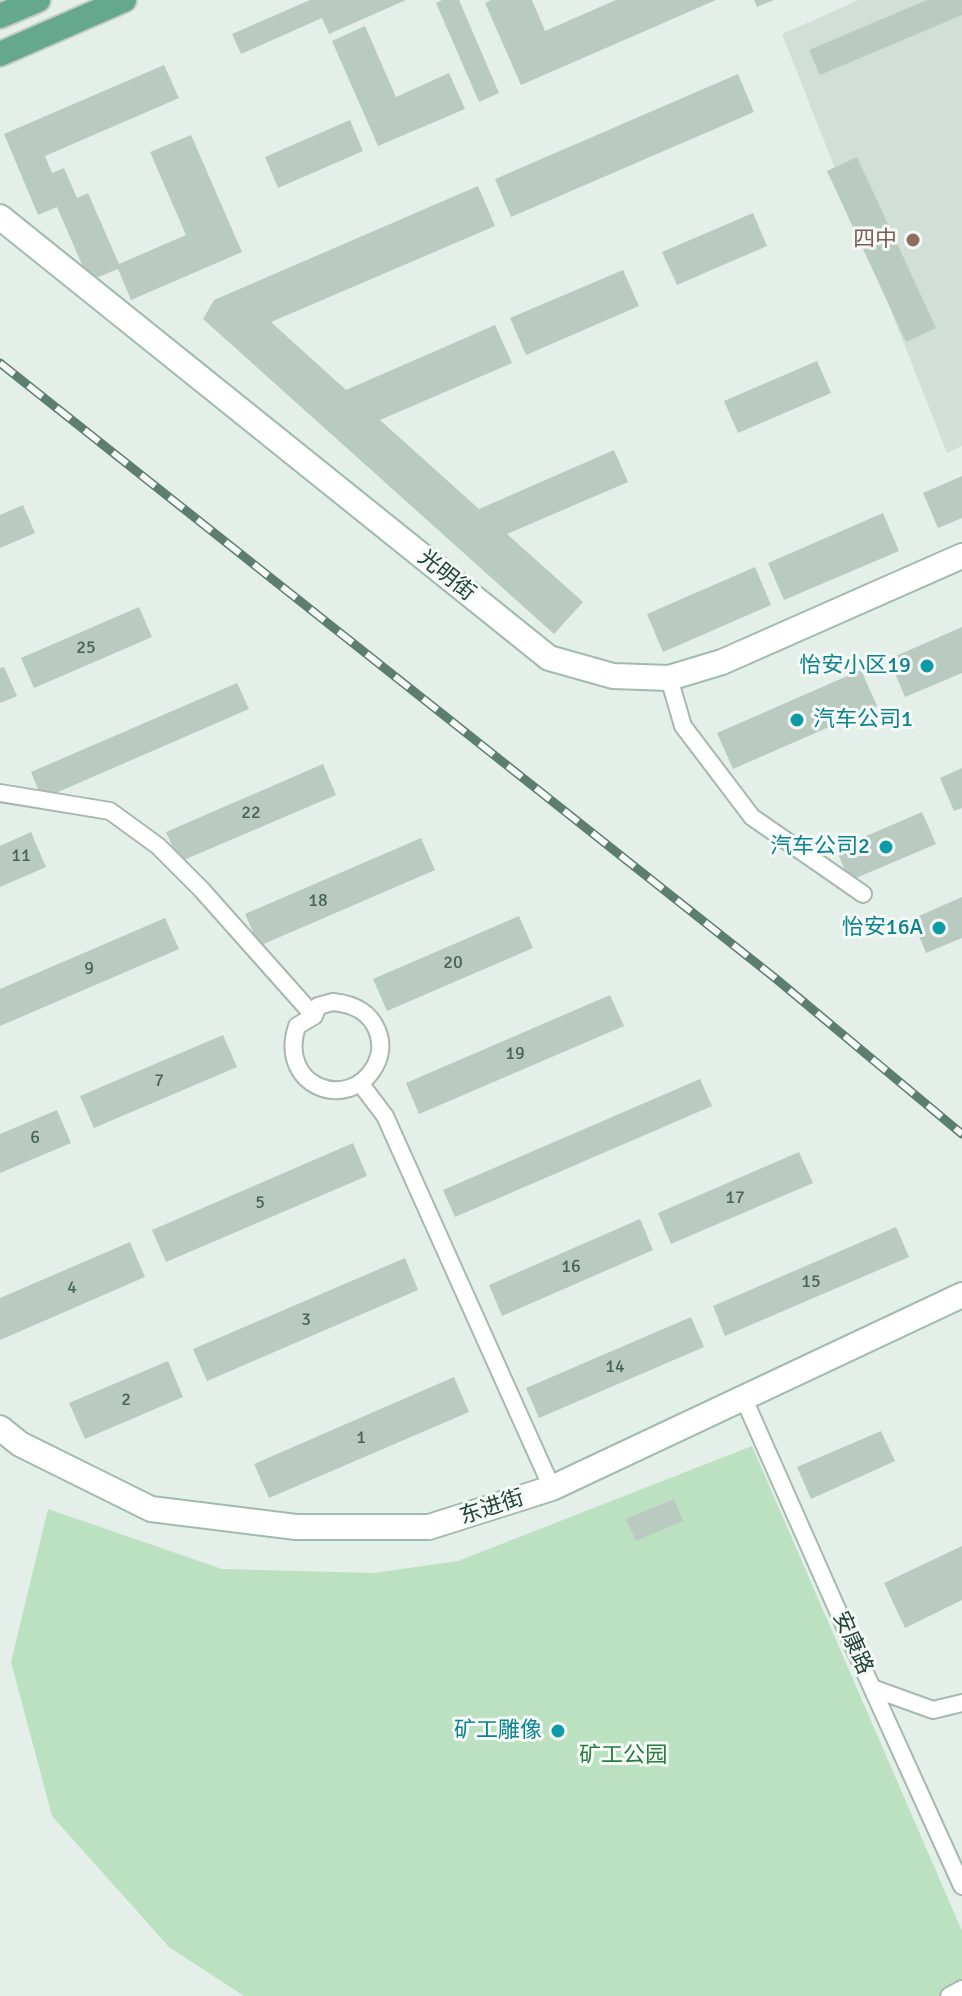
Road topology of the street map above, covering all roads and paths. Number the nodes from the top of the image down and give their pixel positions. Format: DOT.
graph roads {
  1 [pos="38,0"];
  2 [pos="124,0"];
  3 [pos="0,16"];
  4 [pos="0,54"];
  5 [pos="0,217"];
  6 [pos="962,556"];
  7 [pos="669,678"];
  8 [pos="0,793"];
  9 [pos="863,894"];
  10 [pos="314,1016"];
  11 [pos="360,1083"];
  12 [pos="962,1295"];
  13 [pos="744,1399"];
  14 [pos="0,1428"];
  15 [pos="552,1488"];
  16 [pos="872,1688"];
  17 [pos="962,1703"];
  18 [pos="962,1886"];
  1 -- 3 [label="main road"];
  2 -- 4 [label="main road"];
  5 -- 7 [label="main road, 光明街"];
  6 -- 7 [label="main road, 光明街"];
  7 -- 9 [label="street"];
  8 -- 10 [label="street"];
  10 -- 11 [label="street"];
  10 -- 11 [label="street"];
  11 -- 15 [label="street"];
  12 -- 13 [label="main road, 东进街"];
  13 -- 15 [label="main road, 东进街"];
  13 -- 16 [label="street, 安康路"];
  14 -- 15 [label="main road, 东进街"];
  16 -- 17 [label="street"];
  16 -- 18 [label="street, 安康路"];
}
